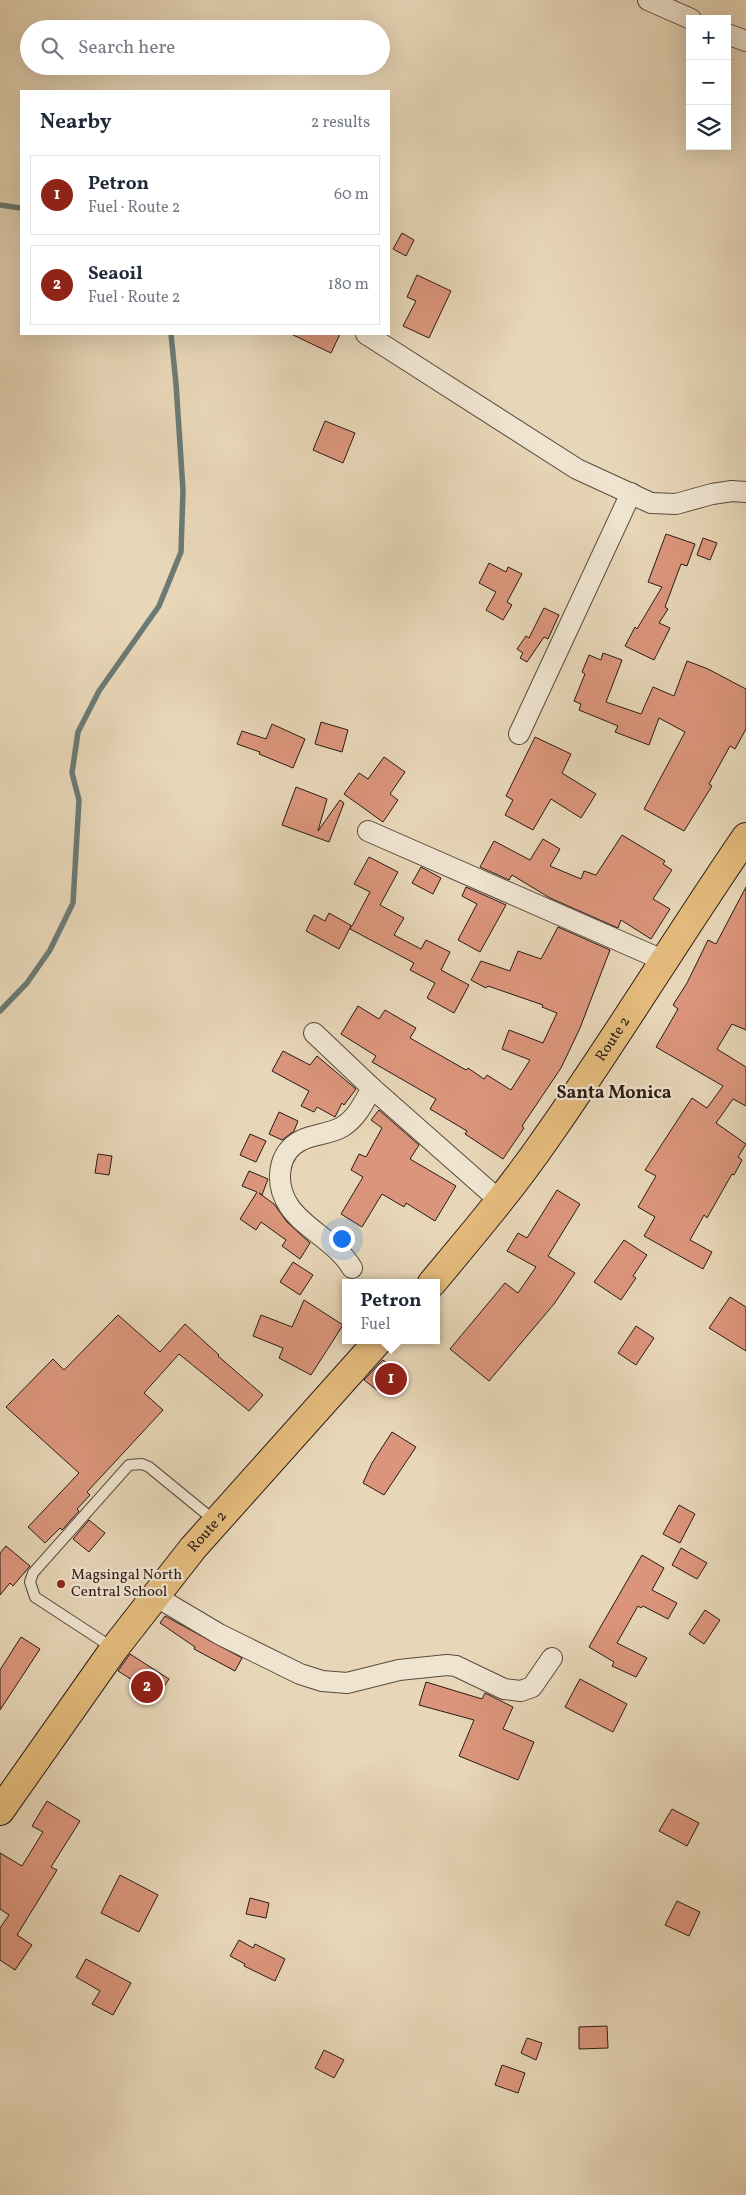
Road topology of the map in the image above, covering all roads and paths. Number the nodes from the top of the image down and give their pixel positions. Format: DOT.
graph roads {
  1 [pos="648,0"];
  2 [pos="686,17"];
  3 [pos="731,35"];
  4 [pos="746,41"];
  5 [pos="368,335"];
  6 [pos="746,492"];
  7 [pos="631,493"];
  8 [pos="519,734"];
  9 [pos="368,831"];
  10 [pos="746,837"];
  11 [pos="665,961"];
  12 [pos="314,1033"];
  13 [pos="372,1088"];
  14 [pos="500,1201"];
  15 [pos="352,1268"];
  16 [pos="435,1279"];
  17 [pos="375,1344"];
  18 [pos="215,1521"];
  19 [pos="155,1596"];
  20 [pos="114,1649"];
  21 [pos="552,1658"];
  22 [pos="0,1811"];
  1 -- 2 [label="street"];
  3 -- 4 [label="street"];
  5 -- 7 [label="street"];
  6 -- 7 [label="street"];
  7 -- 8 [label="street"];
  9 -- 11 [label="street"];
  10 -- 11 [label="highway, Route 2"];
  11 -- 14 [label="highway, Route 2"];
  12 -- 13 [label="street"];
  13 -- 14 [label="street"];
  13 -- 15 [label="street"];
  14 -- 16 [label="highway, Route 2"];
  17 -- 18 [label="highway, Route 2"];
  18 -- 19 [label="highway, Route 2"];
  18 -- 20 [label="lane"];
  19 -- 20 [label="highway, Route 2"];
  19 -- 21 [label="street"];
  20 -- 22 [label="highway, Route 2"];
}
